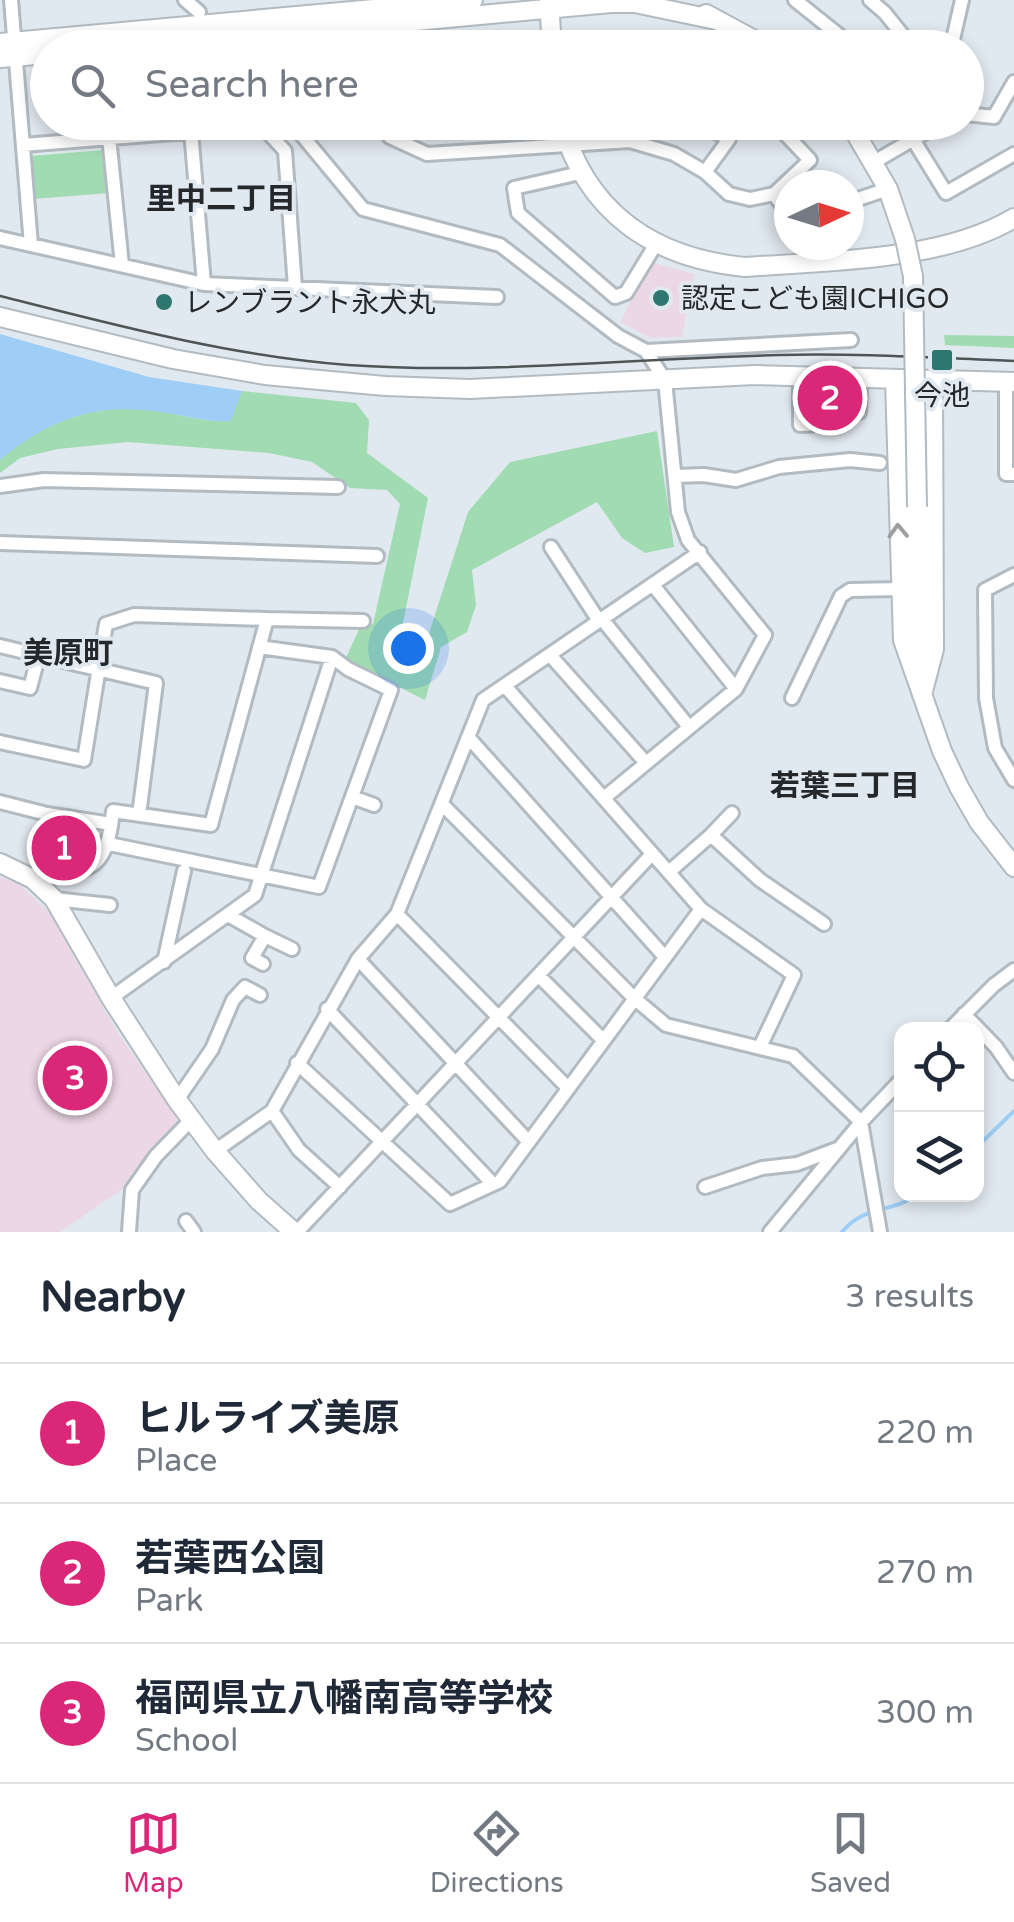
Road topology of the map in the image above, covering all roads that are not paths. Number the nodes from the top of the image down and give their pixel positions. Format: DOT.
graph roads {
  1 [pos="10,0"];
  2 [pos="185,0"];
  3 [pos="474,0"];
  4 [pos="673,0"];
  5 [pos="795,0"];
  6 [pos="870,0"];
  7 [pos="962,0"];
  8 [pos="400,3"];
  9 [pos="550,5"];
  10 [pos="887,6"];
  11 [pos="199,12"];
  12 [pos="716,20"];
  13 [pos="355,27"];
  14 [pos="174,30"];
  15 [pos="322,30"];
  16 [pos="355,30"];
  17 [pos="551,30"];
  18 [pos="735,30"];
  19 [pos="832,30"];
  20 [pos="902,30"];
  21 [pos="955,30"];
  22 [pos="7,50"];
  23 [pos="1014,82"];
  24 [pos="984,116"];
  25 [pos="77,140"];
  26 [pos="109,140"];
  27 [pos="192,140"];
  28 [pos="275,140"];
  29 [pos="306,140"];
  30 [pos="397,140"];
  31 [pos="566,140"];
  32 [pos="728,140"];
  33 [pos="791,140"];
  34 [pos="860,140"];
  35 [pos="630,141"];
  36 [pos="914,141"];
  37 [pos="567,144"];
  38 [pos="23,145"];
  39 [pos="1014,154"];
  40 [pos="874,162"];
  41 [pos="799,170"];
  42 [pos="705,172"];
  43 [pos="580,174"];
  44 [pos="888,189"];
  45 [pos="774,194"];
  46 [pos="864,197"];
  47 [pos="1014,218"];
  48 [pos="0,238"];
  49 [pos="656,244"];
  50 [pos="30,245"];
  51 [pos="122,265"];
  52 [pos="204,284"];
  53 [pos="296,287"];
  54 [pos="497,297"];
  55 [pos="0,317"];
  56 [pos="850,340"];
  57 [pos="646,351"];
  58 [pos="800,376"];
  59 [pos="666,380"];
  60 [pos="895,380"];
  61 [pos="933,381"];
  62 [pos="1010,382"];
  63 [pos="860,388"];
  64 [pos="880,463"];
  65 [pos="1014,474"];
  66 [pos="676,476"];
  67 [pos="0,486"];
  68 [pos="338,488"];
  69 [pos="0,543"];
  70 [pos="551,547"];
  71 [pos="700,552"];
  72 [pos="377,556"];
  73 [pos="1014,575"];
  74 [pos="653,585"];
  75 [pos="900,589"];
  76 [pos="267,618"];
  77 [pos="601,620"];
  78 [pos="363,621"];
  79 [pos="0,646"];
  80 [pos="259,647"];
  81 [pos="39,654"];
  82 [pos="550,655"];
  83 [pos="332,657"];
  84 [pos="99,669"];
  85 [pos="0,681"];
  86 [pos="505,686"];
  87 [pos="736,689"];
  88 [pos="922,695"];
  89 [pos="792,698"];
  90 [pos="689,727"];
  91 [pos="469,738"];
  92 [pos="0,742"];
  93 [pos="646,763"];
  94 [pos="1014,780"];
  95 [pos="352,798"];
  96 [pos="604,798"];
  97 [pos="0,802"];
  98 [pos="442,804"];
  99 [pos="374,805"];
  100 [pos="732,813"];
  101 [pos="140,814"];
  102 [pos="112,824"];
  103 [pos="711,835"];
  104 [pos="109,844"];
  105 [pos="652,854"];
  106 [pos="0,863"];
  107 [pos="1014,866"];
  108 [pos="184,871"];
  109 [pos="670,872"];
  110 [pos="262,876"];
  111 [pos="33,879"];
  112 [pos="611,896"];
  113 [pos="54,899"];
  114 [pos="110,905"];
  115 [pos="701,908"];
  116 [pos="397,914"];
  117 [pos="228,916"];
  118 [pos="824,924"];
  119 [pos="266,936"];
  120 [pos="575,937"];
  121 [pos="292,950"];
  122 [pos="664,956"];
  123 [pos="358,958"];
  124 [pos="164,962"];
  125 [pos="263,964"];
  126 [pos="1014,970"];
  127 [pos="539,976"];
  128 [pos="260,995"];
  129 [pos="110,998"];
  130 [pos="634,998"];
  131 [pos="327,1008"];
  132 [pos="964,1014"];
  133 [pos="498,1018"];
  134 [pos="956,1022"];
  135 [pos="603,1040"];
  136 [pos="760,1047"];
  137 [pos="297,1062"];
  138 [pos="455,1064"];
  139 [pos="1014,1073"];
  140 [pos="894,1087"];
  141 [pos="568,1088"];
  142 [pos="177,1100"];
  143 [pos="418,1105"];
  144 [pos="272,1112"];
  145 [pos="192,1119"];
  146 [pos="861,1122"];
  147 [pos="528,1141"];
  148 [pos="382,1142"];
  149 [pos="839,1148"];
  150 [pos="215,1151"];
  151 [pos="494,1184"];
  152 [pos="340,1187"];
  153 [pos="706,1187"];
  154 [pos="879,1227"];
  155 [pos="129,1232"];
  156 [pos="295,1232"];
  157 [pos="770,1232"];
  1 -- 22 [label="street"];
  2 -- 11 [label="street"];
  3 -- 8 [label="street"];
  4 -- 12 [label="street"];
  5 -- 19 [label="street"];
  6 -- 10 [label="street"];
  7 -- 21 [label="street"];
  8 -- 14 [label="street"];
  9 -- 12 [label="street"];
  9 -- 13 [label="street"];
  9 -- 17 [label="street"];
  10 -- 20 [label="street"];
  12 -- 18 [label="street"];
  13 -- 15 [label="street"];
  13 -- 16 [label="street"];
  22 -- 38 [label="street"];
  23 -- 24 [label="street"];
  25 -- 38 [label="street"];
  26 -- 51 [label="street"];
  27 -- 52 [label="street"];
  28 -- 53 [label="street"];
  29 -- 57 [label="street"];
  30 -- 37 [label="street"];
  31 -- 37 [label="street"];
  32 -- 42 [label="street"];
  33 -- 41 [label="street"];
  34 -- 40 [label="street"];
  35 -- 37 [label="street"];
  35 -- 42 [label="street"];
  36 -- 39 [label="street"];
  36 -- 40 [label="street"];
  37 -- 43 [label="street"];
  38 -- 50 [label="street"];
  40 -- 44 [label="street"];
  42 -- 45 [label="street"];
  43 -- 49 [label="street"];
  43 -- 49 [label="street"];
  44 -- 46 [label="street"];
  44 -- 88 [label="street, bridge"];
  47 -- 49 [label="street"];
  48 -- 50 [label="street"];
  50 -- 51 [label="street"];
  51 -- 52 [label="street"];
  52 -- 53 [label="street"];
  53 -- 54 [label="street"];
  55 -- 59 [label="street"];
  56 -- 57 [label="street"];
  57 -- 59 [label="street"];
  58 -- 59 [label="street"];
  58 -- 60 [label="street"];
  58 -- 63 [label="street"];
  59 -- 66 [label="street"];
  60 -- 61 [label="street"];
  75 -- 60 [label="street, one-way"];
  61 -- 62 [label="street"];
  61 -- 88 [label="street"];
  62 -- 65 [label="street"];
  64 -- 66 [label="street"];
  66 -- 71 [label="street"];
  67 -- 68 [label="street"];
  69 -- 72 [label="street"];
  70 -- 77 [label="street"];
  71 -- 74 [label="street"];
  71 -- 87 [label="street"];
  73 -- 94 [label="street"];
  74 -- 77 [label="street"];
  74 -- 87 [label="street"];
  75 -- 88 [label="street"];
  75 -- 89 [label="street"];
  76 -- 78 [label="street"];
  76 -- 80 [label="street"];
  76 -- 84 [label="street"];
  77 -- 82 [label="street"];
  77 -- 90 [label="street"];
  79 -- 81 [label="street"];
  80 -- 83 [label="street"];
  80 -- 101 [label="street"];
  81 -- 84 [label="street"];
  81 -- 85 [label="street"];
  82 -- 86 [label="street"];
  82 -- 93 [label="street"];
  83 -- 95 [label="street"];
  83 -- 110 [label="street"];
  84 -- 92 [label="street"];
  84 -- 101 [label="street"];
  86 -- 91 [label="street"];
  86 -- 96 [label="street"];
  87 -- 90 [label="street"];
  88 -- 107 [label="street"];
  90 -- 93 [label="street"];
  91 -- 98 [label="street"];
  91 -- 112 [label="street"];
  93 -- 96 [label="street"];
  95 -- 99 [label="street"];
  95 -- 110 [label="street"];
  96 -- 105 [label="street"];
  97 -- 102 [label="street"];
  98 -- 116 [label="street"];
  98 -- 120 [label="street"];
  100 -- 103 [label="street"];
  101 -- 102 [label="street"];
  102 -- 104 [label="street"];
  103 -- 109 [label="street"];
  103 -- 118 [label="street"];
  104 -- 110 [label="street"];
  104 -- 111 [label="street"];
  105 -- 109 [label="street"];
  105 -- 112 [label="street"];
  106 -- 111 [label="street"];
  108 -- 124 [label="street"];
  109 -- 115 [label="street"];
  110 -- 117 [label="street"];
  111 -- 113 [label="street"];
  112 -- 120 [label="street"];
  112 -- 122 [label="street"];
  113 -- 114 [label="street"];
  113 -- 129 [label="street"];
  115 -- 122 [label="street"];
  115 -- 136 [label="street"];
  116 -- 123 [label="street"];
  116 -- 133 [label="street"];
  117 -- 119 [label="street"];
  117 -- 124 [label="street"];
  119 -- 121 [label="street"];
  119 -- 125 [label="street"];
  120 -- 127 [label="street"];
  120 -- 130 [label="street"];
  122 -- 130 [label="street"];
  123 -- 131 [label="street"];
  123 -- 138 [label="street"];
  124 -- 129 [label="street"];
  126 -- 132 [label="street"];
  127 -- 133 [label="street"];
  127 -- 135 [label="street"];
  128 -- 142 [label="street"];
  129 -- 142 [label="street"];
  130 -- 135 [label="street"];
  130 -- 136 [label="street"];
  131 -- 137 [label="street"];
  131 -- 143 [label="street"];
  132 -- 134 [label="street"];
  132 -- 139 [label="street"];
  133 -- 138 [label="street"];
  133 -- 141 [label="street"];
  135 -- 141 [label="street"];
  136 -- 146 [label="street"];
  137 -- 144 [label="street"];
  137 -- 148 [label="street"];
  138 -- 143 [label="street"];
  138 -- 147 [label="street"];
  140 -- 146 [label="street"];
  141 -- 147 [label="street"];
  142 -- 145 [label="street"];
  143 -- 148 [label="street"];
  143 -- 151 [label="street"];
  144 -- 150 [label="street"];
  144 -- 152 [label="street"];
  145 -- 150 [label="street"];
  145 -- 155 [label="street"];
  146 -- 149 [label="street"];
  146 -- 154 [label="street"];
  147 -- 151 [label="street"];
  148 -- 151 [label="street"];
  148 -- 152 [label="street"];
  149 -- 153 [label="street"];
  149 -- 157 [label="street"];
  150 -- 156 [label="street"];
  152 -- 156 [label="street"];
}
